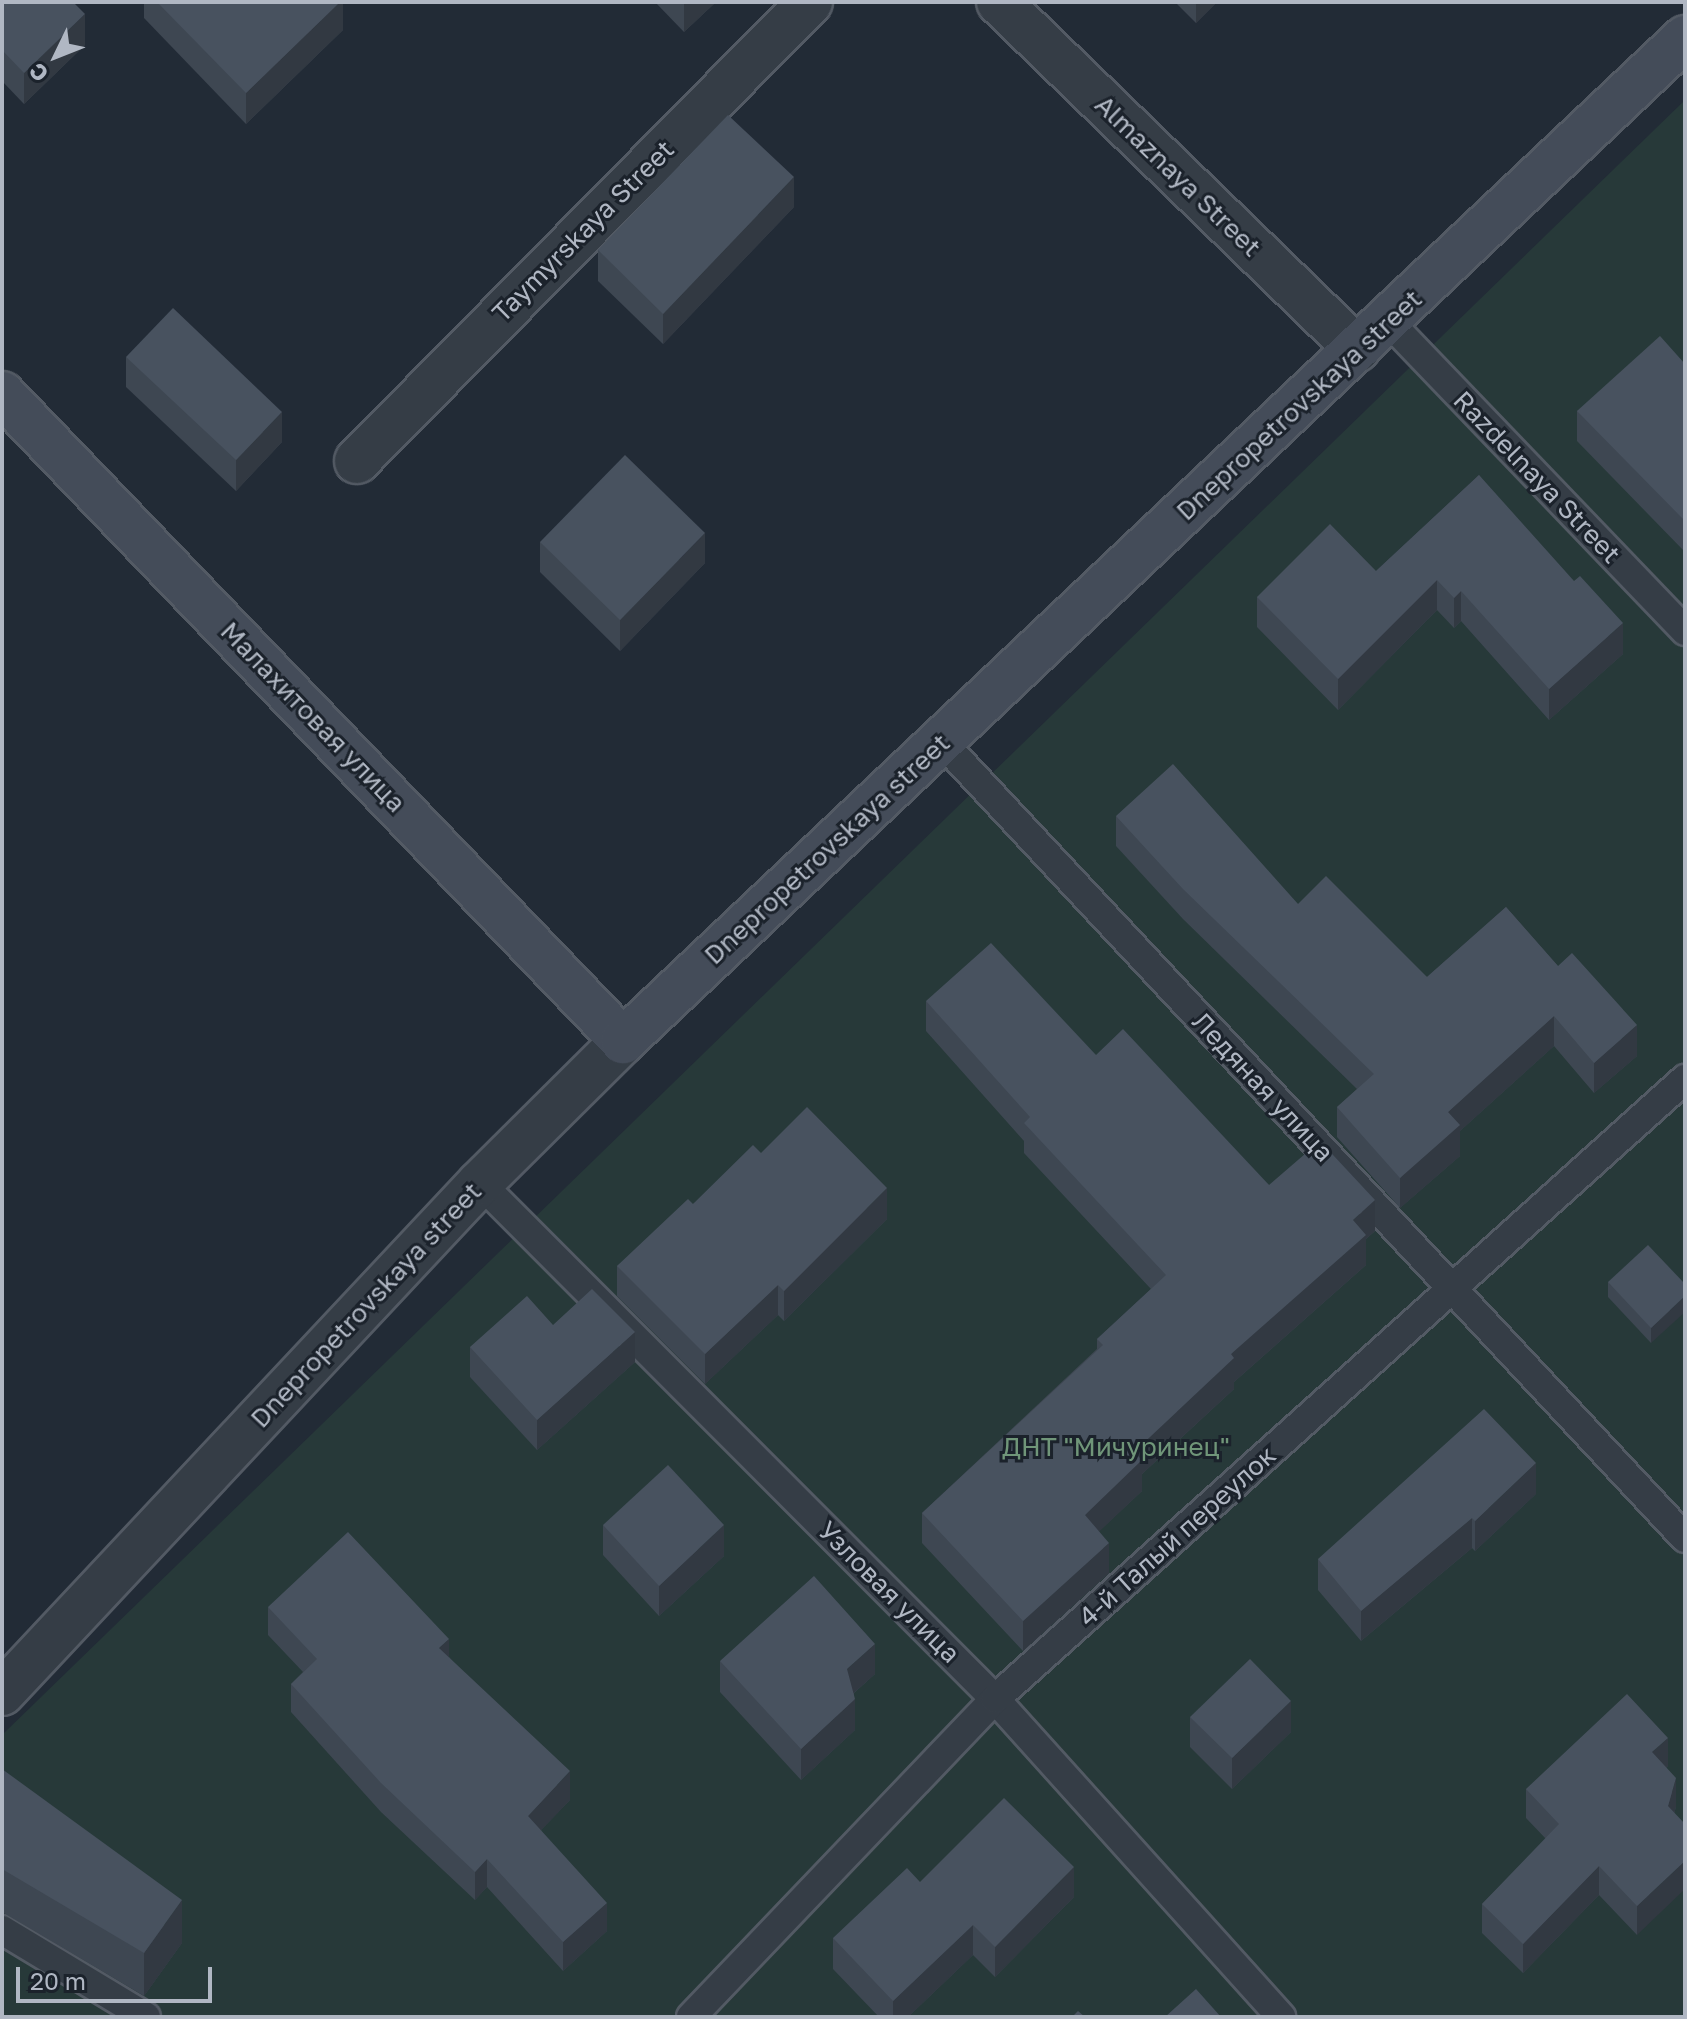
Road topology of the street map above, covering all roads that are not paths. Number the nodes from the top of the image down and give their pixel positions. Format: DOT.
graph roads {
  1 [pos="810,2"];
  2 [pos="999,2"];
  3 [pos="1685,38"];
  4 [pos="1373,336"];
  5 [pos="2,394"];
  6 [pos="357,461"];
  7 [pos="1685,631"];
  8 [pos="941,741"];
  9 [pos="623,1041"];
  10 [pos="1685,1079"];
  11 [pos="480,1183"];
  12 [pos="1453,1289"];
  13 [pos="1685,1538"];
  14 [pos="2,1693"];
  15 [pos="995,1699"];
  16 [pos="2,1930"];
  17 [pos="146,2017"];
  18 [pos="691,2017"];
  19 [pos="1281,2017"];
  1 -- 6 [label="street, Taymyrskaya Street"];
  2 -- 4 [label="street, Almaznaya Street"];
  3 -- 4 [label="street, Dnepropetrovskaya street"];
  4 -- 7 [label="lane, Razdelnaya Street"];
  4 -- 8 [label="street, Dnepropetrovskaya street"];
  5 -- 9 [label="street, Малахитовая улица"];
  8 -- 9 [label="street, Dnepropetrovskaya street"];
  8 -- 12 [label="lane, Ледяная улица"];
  9 -- 11 [label="street, Dnepropetrovskaya street"];
  10 -- 12 [label="lane, 4-й Талый переулок"];
  11 -- 14 [label="street, Dnepropetrovskaya street"];
  11 -- 15 [label="lane, Узловая улица"];
  12 -- 13 [label="lane, Ледяная улица"];
  12 -- 15 [label="lane, 4-й Талый переулок"];
  15 -- 18 [label="lane, 4-й Талый переулок"];
  15 -- 19 [label="lane, Узловая улица"];
  16 -- 17 [label="lane"];
}
